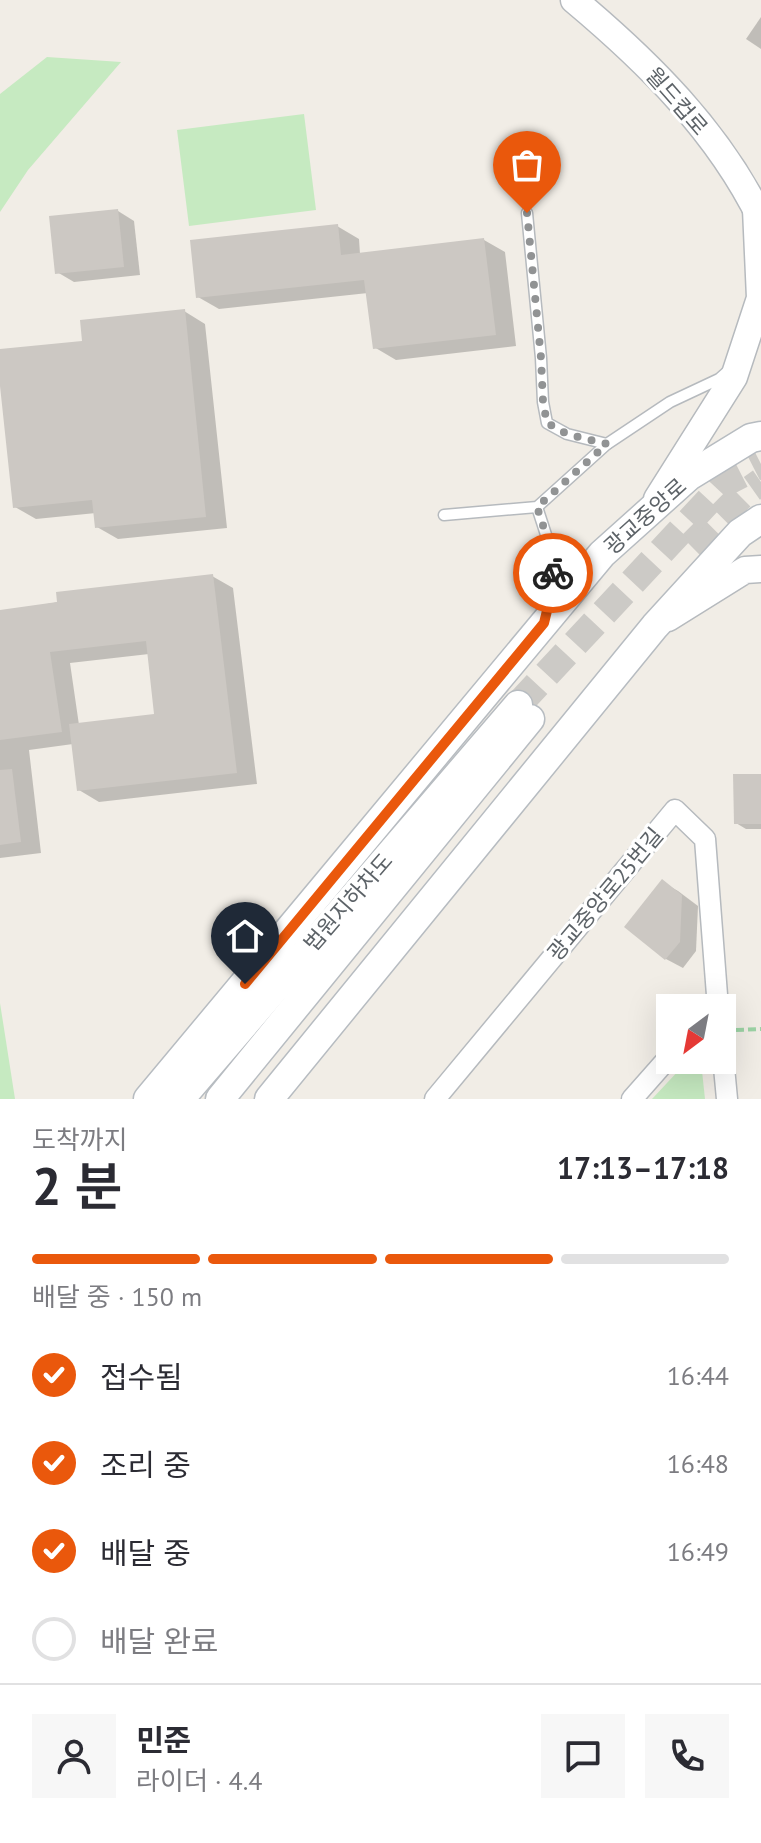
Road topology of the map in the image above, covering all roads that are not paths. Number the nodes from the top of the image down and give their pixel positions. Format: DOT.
graph roads {
  1 [pos="574,0"];
  2 [pos="527,213"];
  3 [pos="759,214"];
  4 [pos="738,363"];
  5 [pos="761,436"];
  6 [pos="607,444"];
  7 [pos="537,507"];
  8 [pos="650,511"];
  9 [pos="444,515"];
  10 [pos="761,519"];
  11 [pos="761,569"];
  12 [pos="544,623"];
  13 [pos="655,626"];
  14 [pos="715,994"];
  15 [pos="656,1072"];
  16 [pos="727,1074"];
  17 [pos="148,1099"];
  18 [pos="180,1099"];
  19 [pos="220,1099"];
  20 [pos="269,1099"];
  21 [pos="435,1099"];
  22 [pos="632,1099"];
  23 [pos="727,1099"];
  1 -- 3 [label="street, 월드컵로"];
  2 -- 6 [label="lane"];
  3 -- 4 [label="street"];
  4 -- 6 [label="lane"];
  4 -- 8 [label="street"];
  5 -- 8 [label="main road, 광교중앙로"];
  6 -- 7 [label="lane"];
  7 -- 9 [label="lane"];
  7 -- 12 [label="lane"];
  8 -- 12 [label="main road, 광교중앙로"];
  10 -- 13 [label="main road"];
  11 -- 13 [label="street"];
  12 -- 17 [label="main road, 광교중앙로"];
  13 -- 20 [label="main road"];
  14 -- 21 [label="street, 광교중앙로25번길"];
  15 -- 22 [label="street"];
  16 -- 23 [label="street"];
  18 -- 19 [label="main road, 법원지하차도"];
}
